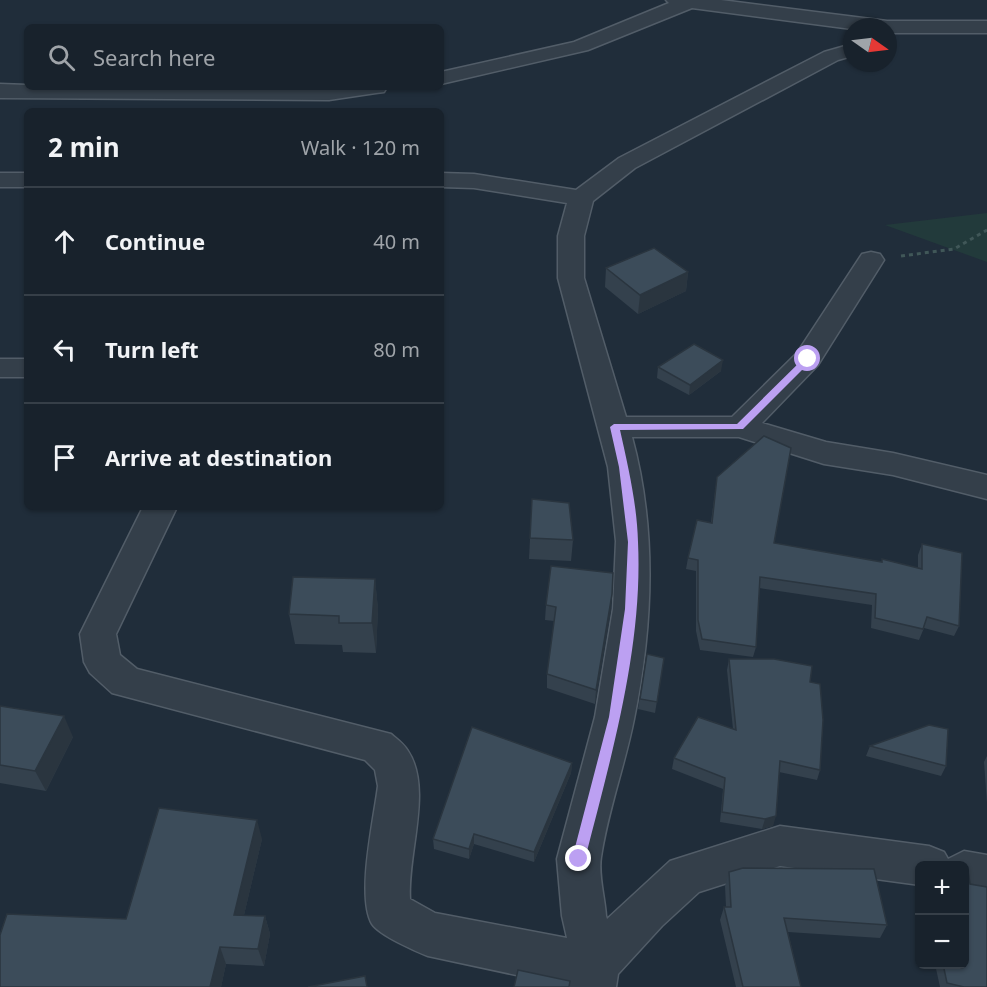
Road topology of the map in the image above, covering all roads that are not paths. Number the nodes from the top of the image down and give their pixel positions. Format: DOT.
graph roads {
  1 [pos="682,1"];
  2 [pos="843,24"];
  3 [pos="987,27"];
  4 [pos="897,30"];
  5 [pos="843,53"];
  6 [pos="444,78"];
  7 [pos="366,90"];
  8 [pos="0,91"];
  9 [pos="327,102"];
  10 [pos="0,180"];
  11 [pos="24,180"];
  12 [pos="444,180"];
  13 [pos="581,198"];
  14 [pos="871,260"];
  15 [pos="0,368"];
  16 [pos="24,368"];
  17 [pos="614,427"];
  18 [pos="740,427"];
  19 [pos="987,487"];
  20 [pos="159,510"];
  21 [pos="915,864"];
  22 [pos="969,872"];
  23 [pos="987,874"];
  24 [pos="595,975"];
  1 -- 2 [label="street"];
  1 -- 6 [label="street"];
  3 -- 4 [label="street"];
  5 -- 13 [label="street"];
  7 -- 9 [label="street"];
  8 -- 9 [label="street"];
  10 -- 11 [label="street"];
  12 -- 13 [label="street"];
  13 -- 17 [label="street"];
  14 -- 18 [label="street"];
  15 -- 16 [label="street"];
  17 -- 18 [label="street"];
  17 -- 24 [label="street"];
  18 -- 19 [label="street"];
  20 -- 24 [label="street"];
  21 -- 24 [label="street"];
  22 -- 23 [label="street"];
}
